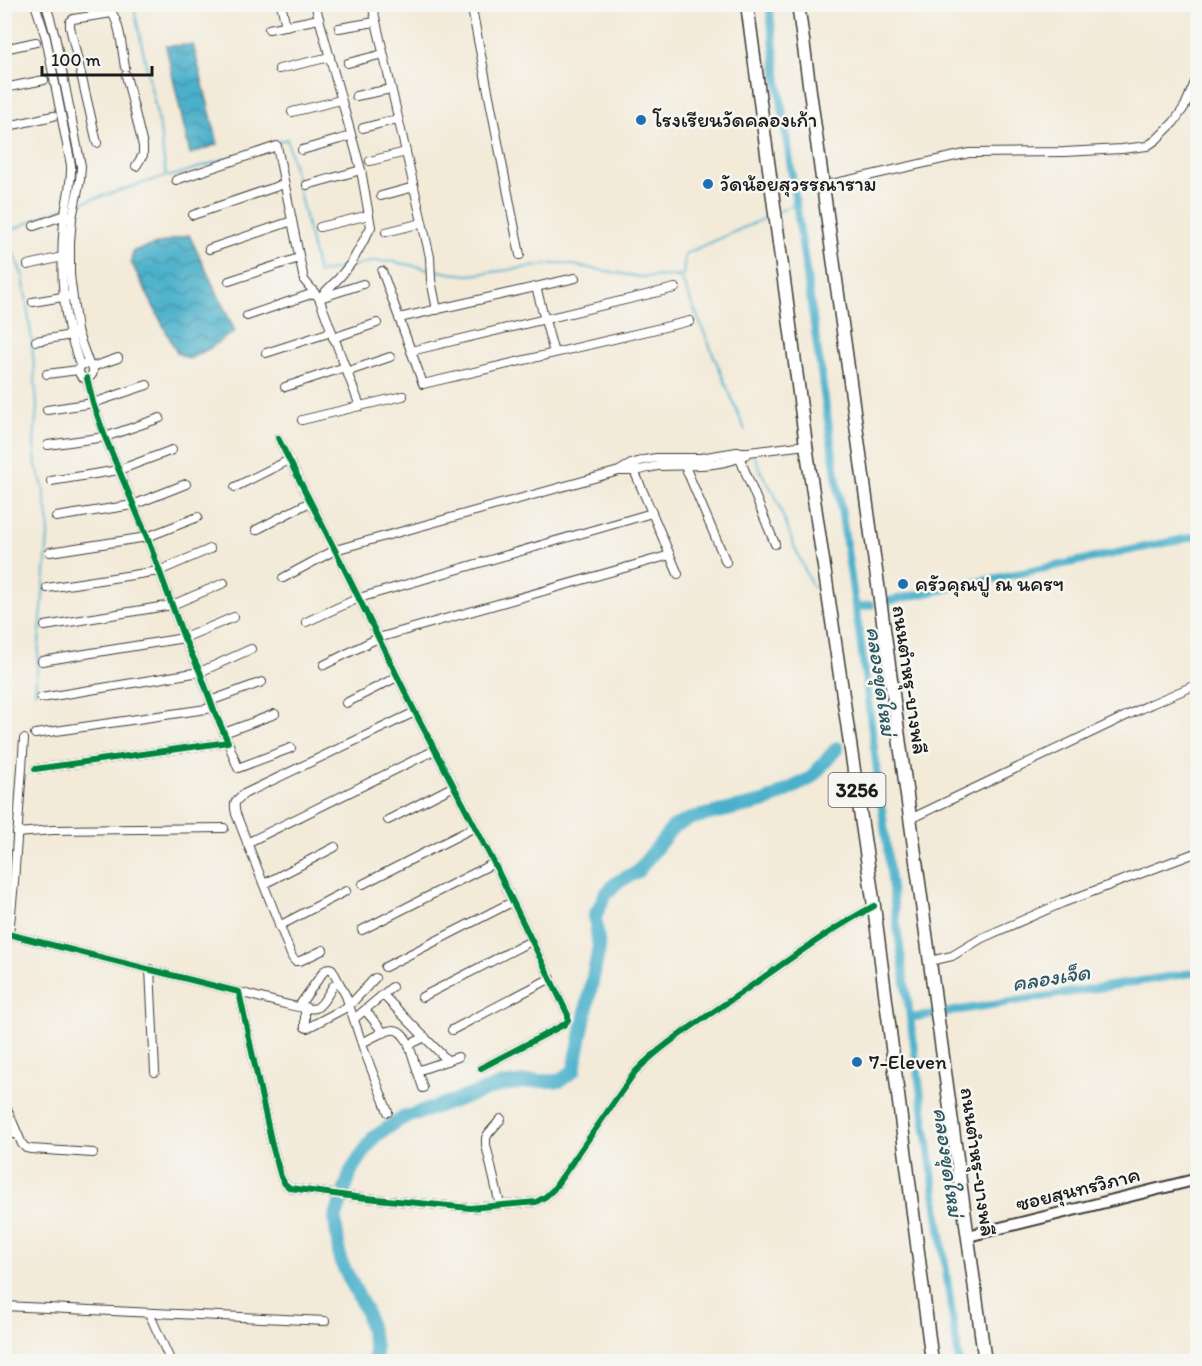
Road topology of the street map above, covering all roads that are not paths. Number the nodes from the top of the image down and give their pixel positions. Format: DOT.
graph roads {
  1 [pos="34,4"];
  2 [pos="46,4"];
  3 [pos="94,4"];
  4 [pos="281,4"];
  5 [pos="315,4"];
  6 [pos="372,4"];
  7 [pos="471,4"];
  8 [pos="747,4"];
  9 [pos="798,4"];
  10 [pos="95,15"];
  11 [pos="319,19"];
  12 [pos="375,22"];
  13 [pos="286,26"];
  14 [pos="339,28"];
  15 [pos="269,30"];
  16 [pos="51,37"];
  17 [pos="36,42"];
  18 [pos="4,49"];
  19 [pos="383,54"];
  20 [pos="330,57"];
  21 [pos="348,63"];
  22 [pos="279,69"];
  23 [pos="1197,75"];
  24 [pos="58,77"];
  25 [pos="44,80"];
  26 [pos="4,88"];
  27 [pos="391,89"];
  28 [pos="356,96"];
  29 [pos="341,100"];
  30 [pos="292,112"];
  31 [pos="53,116"];
  32 [pos="71,117"];
  33 [pos="62,119"];
  34 [pos="398,119"];
  35 [pos="4,127"];
  36 [pos="363,128"];
  37 [pos="351,136"];
  38 [pos="97,143"];
  39 [pos="302,150"];
  40 [pos="406,152"];
  41 [pos="79,153"];
  42 [pos="69,154"];
  43 [pos="370,161"];
  44 [pos="136,166"];
  45 [pos="361,170"];
  46 [pos="4,179"];
  47 [pos="176,180"];
  48 [pos="284,184"];
  49 [pos="307,185"];
  50 [pos="823,186"];
  51 [pos="414,187"];
  52 [pos="7,190"];
  53 [pos="381,196"];
  54 [pos="65,214"];
  55 [pos="193,215"];
  56 [pos="369,215"];
  57 [pos="292,221"];
  58 [pos="422,223"];
  59 [pos="34,226"];
  60 [pos="320,227"];
  61 [pos="386,232"];
  62 [pos="209,249"];
  63 [pos="520,255"];
  64 [pos="66,258"];
  65 [pos="299,258"];
  66 [pos="28,265"];
  67 [pos="382,271"];
  68 [pos="575,278"];
  69 [pos="229,281"];
  70 [pos="363,284"];
  71 [pos="536,287"];
  72 [pos="675,288"];
  73 [pos="73,295"];
  74 [pos="316,296"];
  75 [pos="64,297"];
  76 [pos="33,302"];
  77 [pos="437,310"];
  78 [pos="247,316"];
  79 [pos="399,318"];
  80 [pos="545,319"];
  81 [pos="690,321"];
  82 [pos="377,322"];
  83 [pos="71,335"];
  84 [pos="332,335"];
  85 [pos="36,341"];
  86 [pos="411,351"];
  87 [pos="266,353"];
  88 [pos="554,353"];
  89 [pos="390,357"];
  90 [pos="118,358"];
  91 [pos="85,367"];
  92 [pos="346,370"];
  93 [pos="47,374"];
  94 [pos="147,385"];
  95 [pos="285,387"];
  96 [pos="403,396"];
  97 [pos="93,403"];
  98 [pos="360,406"];
  99 [pos="47,410"];
  100 [pos="160,418"];
  101 [pos="302,420"];
  102 [pos="105,437"];
  103 [pos="278,438"];
  104 [pos="48,445"];
  105 [pos="806,445"];
  106 [pos="172,450"];
  107 [pos="738,455"];
  108 [pos="682,458"];
  109 [pos="289,460"];
  110 [pos="685,466"];
  111 [pos="633,467"];
  112 [pos="119,470"];
  113 [pos="51,481"];
  114 [pos="186,484"];
  115 [pos="235,487"];
  116 [pos="310,502"];
  117 [pos="133,505"];
  118 [pos="652,513"];
  119 [pos="56,517"];
  120 [pos="198,517"];
  121 [pos="256,530"];
  122 [pos="147,537"];
  123 [pos="775,544"];
  124 [pos="210,549"];
  125 [pos="335,550"];
  126 [pos="50,552"];
  127 [pos="670,555"];
  128 [pos="726,562"];
  129 [pos="159,572"];
  130 [pos="678,574"];
  131 [pos="283,578"];
  132 [pos="224,583"];
  133 [pos="47,588"];
  134 [pos="359,598"];
  135 [pos="172,605"];
  136 [pos="234,617"];
  137 [pos="306,622"];
  138 [pos="45,626"];
  139 [pos="184,638"];
  140 [pos="378,638"];
  141 [pos="251,649"];
  142 [pos="42,661"];
  143 [pos="324,664"];
  144 [pos="200,672"];
  145 [pos="397,677"];
  146 [pos="262,682"];
  147 [pos="1197,684"];
  148 [pos="41,698"];
  149 [pos="346,703"];
  150 [pos="212,704"];
  151 [pos="415,712"];
  152 [pos="276,714"];
  153 [pos="224,733"];
  154 [pos="35,734"];
  155 [pos="24,739"];
  156 [pos="228,742"];
  157 [pos="291,748"];
  158 [pos="435,750"];
  159 [pos="35,769"];
  160 [pos="454,786"];
  161 [pos="910,819"];
  162 [pos="388,820"];
  163 [pos="475,826"];
  164 [pos="224,828"];
  165 [pos="17,834"];
  166 [pos="247,843"];
  167 [pos="335,847"];
  168 [pos="1197,852"];
  169 [pos="494,863"];
  170 [pos="264,884"];
  171 [pos="363,884"];
  172 [pos="346,891"];
  173 [pos="512,902"];
  174 [pos="874,906"];
  175 [pos="279,926"];
  176 [pos="362,930"];
  177 [pos="7,934"];
  178 [pos="531,941"];
  179 [pos="323,950"];
  180 [pos="930,961"];
  181 [pos="385,967"];
  182 [pos="150,969"];
  183 [pos="375,978"];
  184 [pos="550,978"];
  185 [pos="333,986"];
  186 [pos="392,987"];
  187 [pos="238,992"];
  188 [pos="383,995"];
  189 [pos="422,997"];
  190 [pos="349,1006"];
  191 [pos="302,1007"];
  192 [pos="365,1010"];
  193 [pos="354,1019"];
  194 [pos="452,1030"];
  195 [pos="384,1032"];
  196 [pos="425,1037"];
  197 [pos="362,1043"];
  198 [pos="408,1045"];
  199 [pos="458,1057"];
  200 [pos="448,1061"];
  201 [pos="481,1068"];
  202 [pos="417,1071"];
  203 [pos="156,1072"];
  204 [pos="423,1088"];
  205 [pos="4,1102"];
  206 [pos="388,1112"];
  207 [pos="501,1119"];
  208 [pos="4,1134"];
  209 [pos="14,1134"];
  210 [pos="93,1153"];
  211 [pos="1197,1179"];
  212 [pos="500,1205"];
  213 [pos="968,1236"];
  214 [pos="4,1306"];
  215 [pos="149,1313"];
  216 [pos="325,1321"];
  217 [pos="171,1362"];
  218 [pos="933,1362"];
  219 [pos="985,1362"];
  1 -- 16 [label="street"];
  2 -- 16 [label="street"];
  3 -- 10 [label="street"];
  4 -- 13 [label="street"];
  5 -- 11 [label="street"];
  6 -- 12 [label="street"];
  7 -- 63 [label="street"];
  8 -- 105 [label="main road, 3256"];
  9 -- 50 [label="main road, ถนนตำหรุ-บางพลี / 3256"];
  10 -- 38 [label="street"];
  10 -- 44 [label="street"];
  11 -- 13 [label="street"];
  11 -- 20 [label="street"];
  12 -- 14 [label="street"];
  12 -- 19 [label="street"];
  13 -- 15 [label="street"];
  16 -- 24 [label="street"];
  17 -- 18 [label="street"];
  19 -- 21 [label="street"];
  19 -- 27 [label="street"];
  20 -- 22 [label="street"];
  20 -- 29 [label="street"];
  23 -- 50 [label="street"];
  24 -- 32 [label="street"];
  24 -- 33 [label="street"];
  25 -- 26 [label="street"];
  27 -- 28 [label="street"];
  27 -- 34 [label="street"];
  29 -- 30 [label="street"];
  29 -- 37 [label="street"];
  31 -- 35 [label="street"];
  32 -- 33 [label="street"];
  32 -- 41 [label="street"];
  33 -- 42 [label="street"];
  34 -- 36 [label="street"];
  34 -- 40 [label="street"];
  37 -- 39 [label="street"];
  37 -- 45 [label="street"];
  40 -- 43 [label="street"];
  40 -- 51 [label="street"];
  41 -- 42 [label="street"];
  41 -- 64 [label="street"];
  42 -- 54 [label="street"];
  45 -- 49 [label="street"];
  45 -- 56 [label="street"];
  46 -- 52 [label="street"];
  47 -- 48 [label="street"];
  48 -- 55 [label="street"];
  48 -- 57 [label="street"];
  50 -- 161 [label="main road, ถนนตำหรุ-บางพลี / 3256"];
  51 -- 53 [label="street"];
  51 -- 58 [label="street"];
  54 -- 59 [label="street"];
  54 -- 64 [label="street"];
  56 -- 60 [label="street"];
  56 -- 74 [label="street"];
  57 -- 62 [label="street"];
  57 -- 65 [label="street"];
  58 -- 61 [label="street"];
  58 -- 77 [label="street"];
  64 -- 66 [label="street"];
  64 -- 73 [label="street"];
  64 -- 75 [label="street"];
  65 -- 69 [label="street"];
  65 -- 74 [label="street"];
  67 -- 79 [label="street"];
  68 -- 71 [label="street"];
  70 -- 74 [label="street"];
  71 -- 77 [label="street"];
  71 -- 80 [label="street"];
  72 -- 80 [label="street"];
  73 -- 75 [label="street"];
  73 -- 91 [label="street"];
  74 -- 78 [label="street"];
  74 -- 84 [label="street"];
  75 -- 76 [label="street"];
  75 -- 83 [label="street"];
  77 -- 79 [label="street"];
  79 -- 86 [label="street"];
  80 -- 86 [label="street"];
  80 -- 88 [label="street"];
  81 -- 88 [label="street"];
  82 -- 84 [label="street"];
  83 -- 85 [label="street"];
  83 -- 91 [label="street"];
  84 -- 87 [label="street"];
  84 -- 92 [label="street"];
  86 -- 88 [label="street"];
  89 -- 92 [label="street"];
  90 -- 91 [label="street"];
  91 -- 93 [label="street"];
  91 -- 97 [label="street"];
  92 -- 95 [label="street"];
  92 -- 98 [label="street"];
  94 -- 97 [label="street"];
  96 -- 98 [label="street"];
  97 -- 99 [label="street"];
  97 -- 102 [label="street"];
  98 -- 101 [label="street"];
  100 -- 102 [label="street"];
  102 -- 104 [label="street"];
  102 -- 112 [label="street"];
  103 -- 109 [label="street"];
  105 -- 107 [label="street"];
  105 -- 174 [label="main road, 3256"];
  106 -- 112 [label="street"];
  107 -- 108 [label="street"];
  107 -- 110 [label="street"];
  107 -- 123 [label="street"];
  108 -- 110 [label="street"];
  108 -- 111 [label="street"];
  109 -- 115 [label="street"];
  109 -- 116 [label="street"];
  110 -- 111 [label="street"];
  110 -- 128 [label="street"];
  111 -- 118 [label="street"];
  111 -- 125 [label="street"];
  112 -- 113 [label="street"];
  112 -- 117 [label="street"];
  114 -- 117 [label="street"];
  116 -- 121 [label="street"];
  116 -- 125 [label="street"];
  117 -- 119 [label="street"];
  117 -- 122 [label="street"];
  118 -- 127 [label="street"];
  118 -- 134 [label="street"];
  120 -- 122 [label="street"];
  122 -- 126 [label="street"];
  122 -- 129 [label="street"];
  124 -- 129 [label="street"];
  125 -- 131 [label="street"];
  125 -- 134 [label="street"];
  127 -- 130 [label="street"];
  127 -- 140 [label="street"];
  129 -- 133 [label="street"];
  129 -- 135 [label="street"];
  132 -- 135 [label="street"];
  134 -- 137 [label="street"];
  134 -- 140 [label="street"];
  135 -- 138 [label="street"];
  135 -- 139 [label="street"];
  136 -- 139 [label="street"];
  139 -- 142 [label="street"];
  139 -- 144 [label="street"];
  140 -- 143 [label="street"];
  140 -- 145 [label="street"];
  141 -- 144 [label="street"];
  144 -- 148 [label="street"];
  144 -- 150 [label="street"];
  145 -- 149 [label="street"];
  145 -- 151 [label="street"];
  146 -- 150 [label="street"];
  147 -- 161 [label="street"];
  150 -- 153 [label="street"];
  150 -- 154 [label="street"];
  151 -- 158 [label="street"];
  151 -- 166 [label="street"];
  152 -- 153 [label="street"];
  153 -- 156 [label="street"];
  155 -- 165 [label="street"];
  156 -- 157 [label="street"];
  156 -- 159 [label="street"];
  158 -- 160 [label="street"];
  158 -- 166 [label="street"];
  160 -- 162 [label="street"];
  160 -- 163 [label="street"];
  161 -- 180 [label="main road, ถนนตำหรุ-บางพลี / 3256"];
  163 -- 169 [label="street"];
  163 -- 171 [label="street"];
  164 -- 165 [label="street"];
  165 -- 177 [label="street"];
  166 -- 170 [label="street"];
  167 -- 170 [label="street"];
  168 -- 180 [label="street"];
  169 -- 173 [label="street"];
  169 -- 176 [label="street"];
  170 -- 175 [label="street"];
  172 -- 175 [label="street"];
  173 -- 178 [label="street"];
  173 -- 181 [label="street"];
  174 -- 212 [label="street"];
  174 -- 218 [label="main road, 3256"];
  175 -- 179 [label="street"];
  177 -- 182 [label="street"];
  178 -- 184 [label="street"];
  178 -- 189 [label="street"];
  180 -- 213 [label="main road, ถนนตำหรุ-บางพลี / 3256"];
  182 -- 187 [label="street"];
  182 -- 203 [label="street"];
  183 -- 190 [label="street"];
  184 -- 194 [label="street"];
  184 -- 201 [label="street"];
  185 -- 191 [label="street"];
  186 -- 188 [label="street"];
  187 -- 191 [label="street"];
  187 -- 212 [label="street"];
  188 -- 192 [label="street"];
  188 -- 196 [label="street"];
  190 -- 191 [label="street"];
  190 -- 191 [label="street"];
  190 -- 193 [label="street"];
  192 -- 193 [label="street"];
  192 -- 195 [label="street"];
  193 -- 197 [label="street"];
  195 -- 197 [label="street"];
  195 -- 198 [label="street"];
  196 -- 198 [label="street"];
  196 -- 200 [label="street"];
  197 -- 206 [label="street"];
  198 -- 202 [label="street"];
  199 -- 200 [label="street"];
  200 -- 202 [label="street"];
  202 -- 204 [label="street"];
  205 -- 210 [label="street"];
  207 -- 212 [label="street"];
  208 -- 209 [label="street"];
  211 -- 213 [label="street, ซอยสุนทรวิภาค"];
  213 -- 219 [label="main road, ถนนตำหรุ-บางพลี / 3256"];
  214 -- 215 [label="street"];
  215 -- 216 [label="street"];
  215 -- 217 [label="street"];
}
